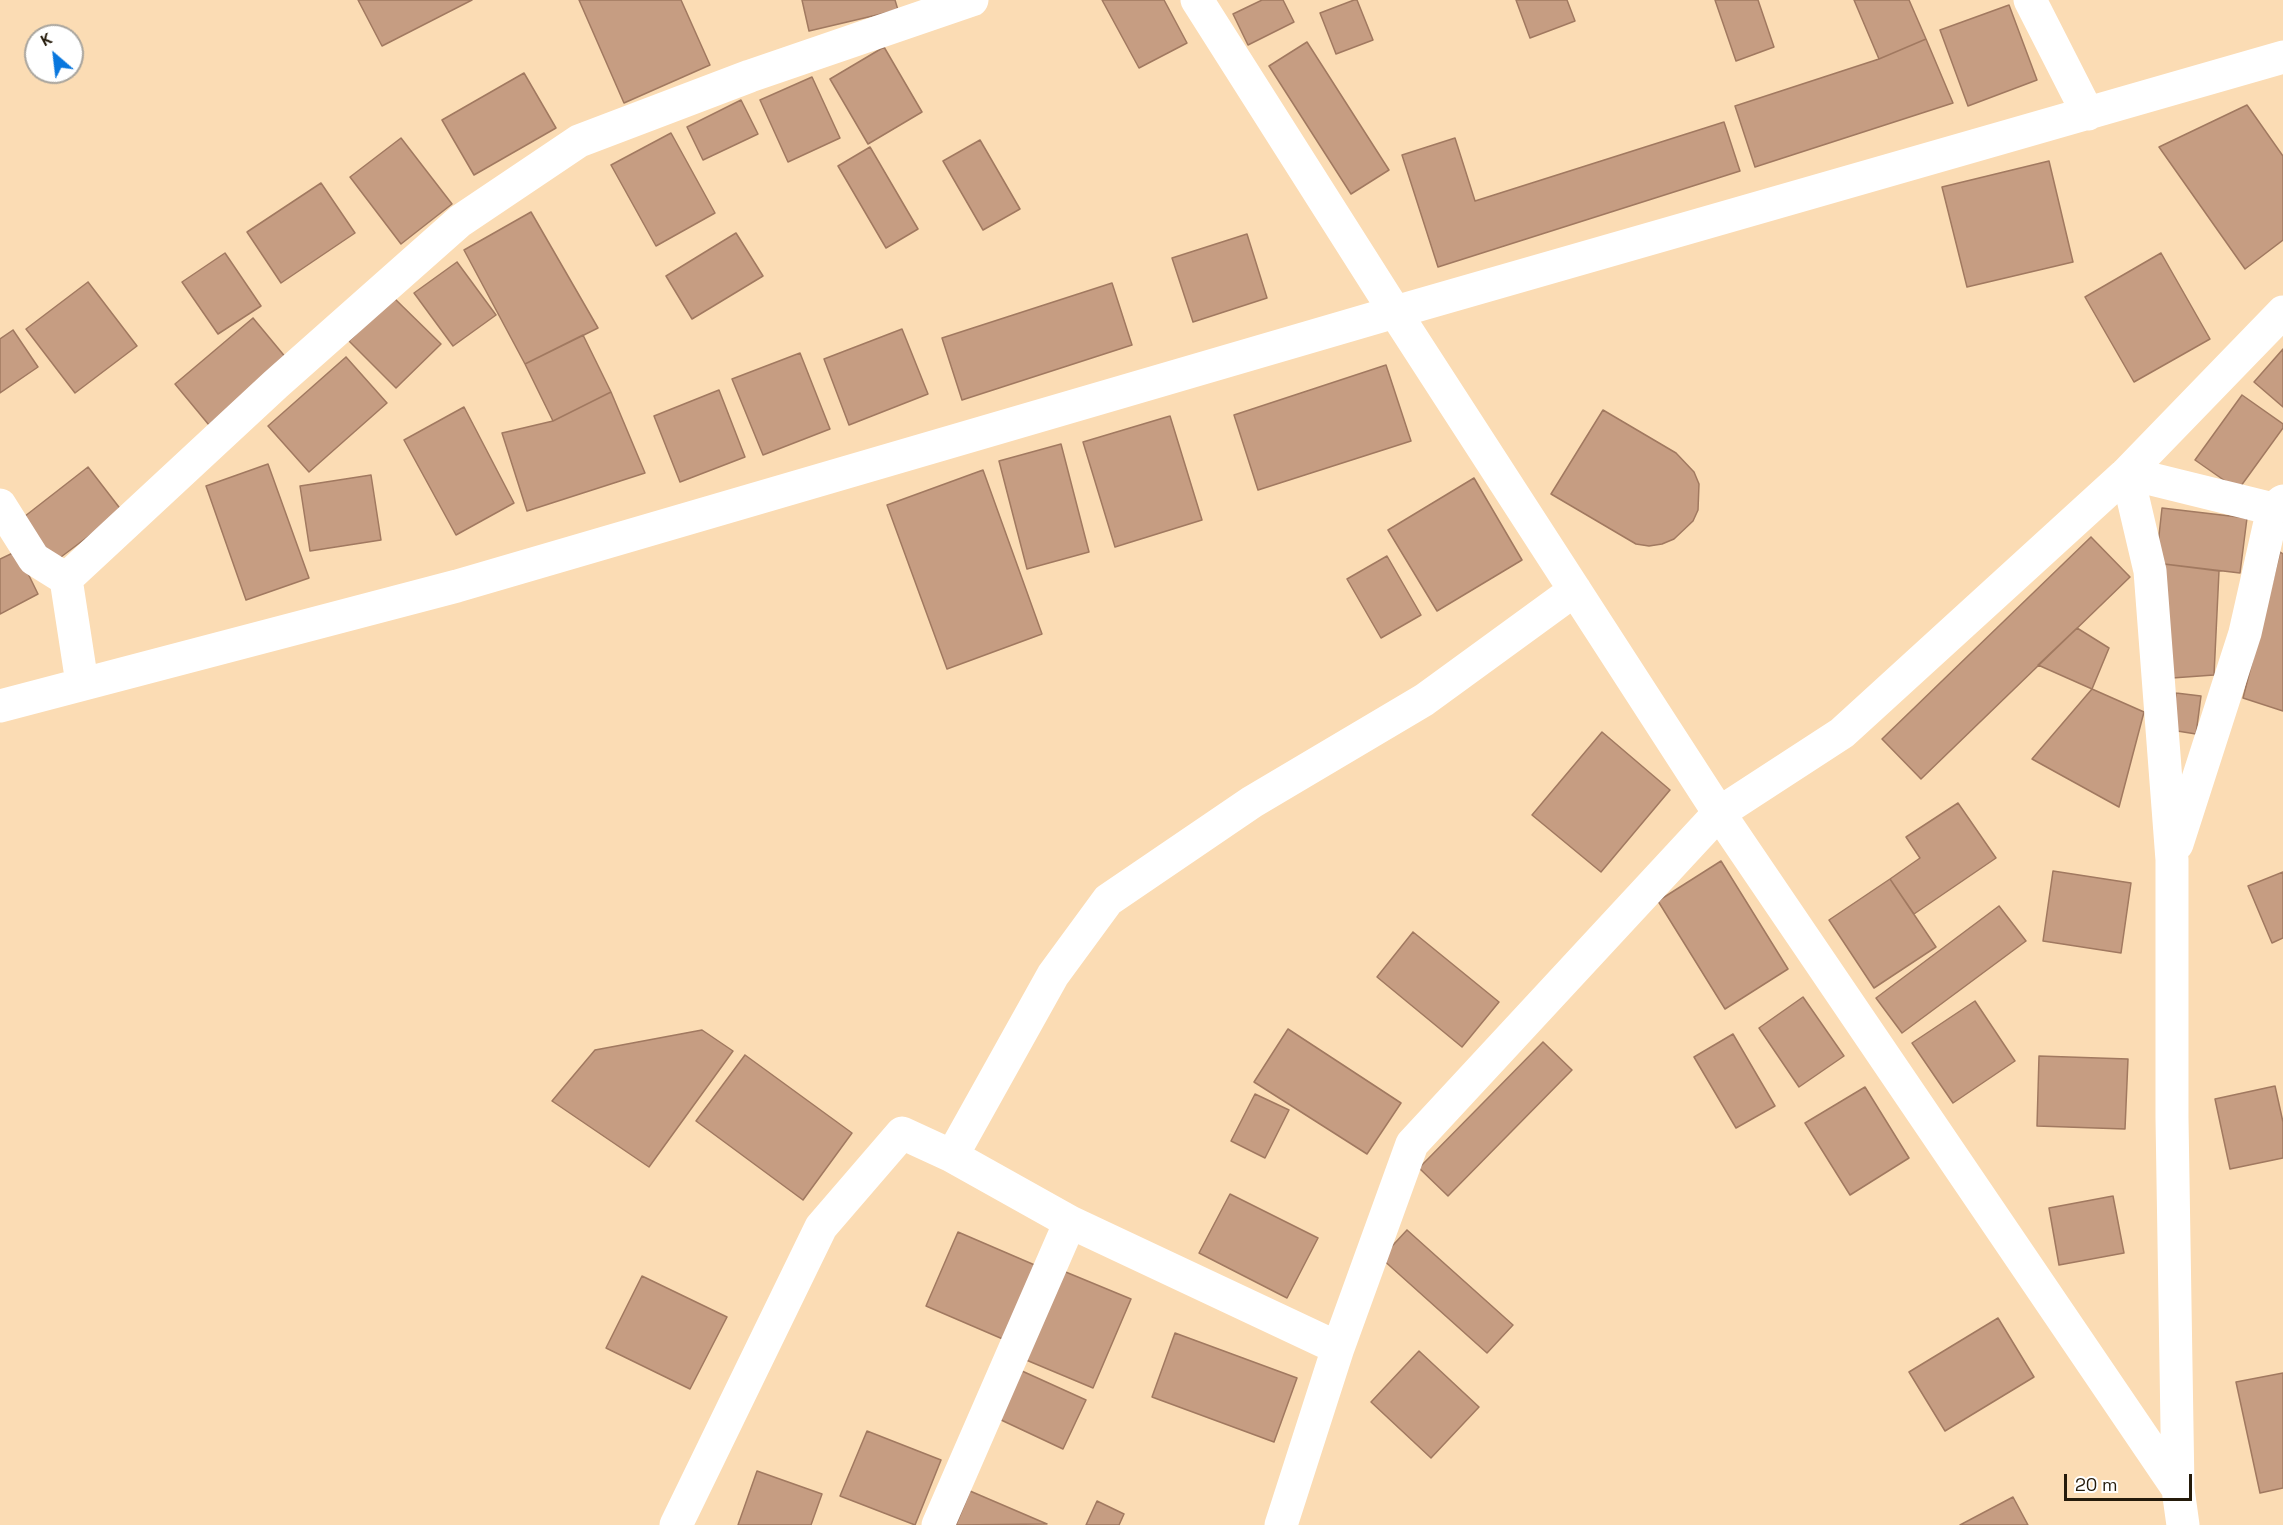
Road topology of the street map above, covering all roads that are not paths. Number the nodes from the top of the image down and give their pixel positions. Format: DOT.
graph roads {
  1 [pos="972,0"];
  2 [pos="1197,0"];
  3 [pos="2030,0"];
  4 [pos="2283,57"];
  5 [pos="2088,114"];
  6 [pos="1395,312"];
  7 [pos="2283,312"];
  8 [pos="2127,472"];
  9 [pos="2278,505"];
  10 [pos="0,506"];
  11 [pos="66,579"];
  12 [pos="1575,591"];
  13 [pos="82,683"];
  14 [pos="0,706"];
  15 [pos="1719,813"];
  16 [pos="2172,860"];
  17 [pos="952,1156"];
  18 [pos="1070,1222"];
  19 [pos="1338,1348"];
  20 [pos="2178,1489"];
  21 [pos="676,1525"];
  22 [pos="938,1525"];
  23 [pos="1281,1525"];
  24 [pos="2184,1525"];
  1 -- 11 [label="street"];
  2 -- 6 [label="street"];
  3 -- 5 [label="street"];
  4 -- 5 [label="street"];
  5 -- 6 [label="street"];
  6 -- 12 [label="street"];
  6 -- 13 [label="street"];
  7 -- 8 [label="street"];
  8 -- 9 [label="street"];
  8 -- 15 [label="street"];
  8 -- 16 [label="street"];
  9 -- 16 [label="street"];
  10 -- 11 [label="street"];
  11 -- 13 [label="street"];
  12 -- 15 [label="street"];
  12 -- 17 [label="street"];
  13 -- 14 [label="street"];
  15 -- 19 [label="street"];
  15 -- 20 [label="street"];
  16 -- 20 [label="street"];
  17 -- 18 [label="street"];
  17 -- 21 [label="street"];
  18 -- 19 [label="street"];
  18 -- 22 [label="street"];
  19 -- 23 [label="street"];
  20 -- 24 [label="street"];
}
